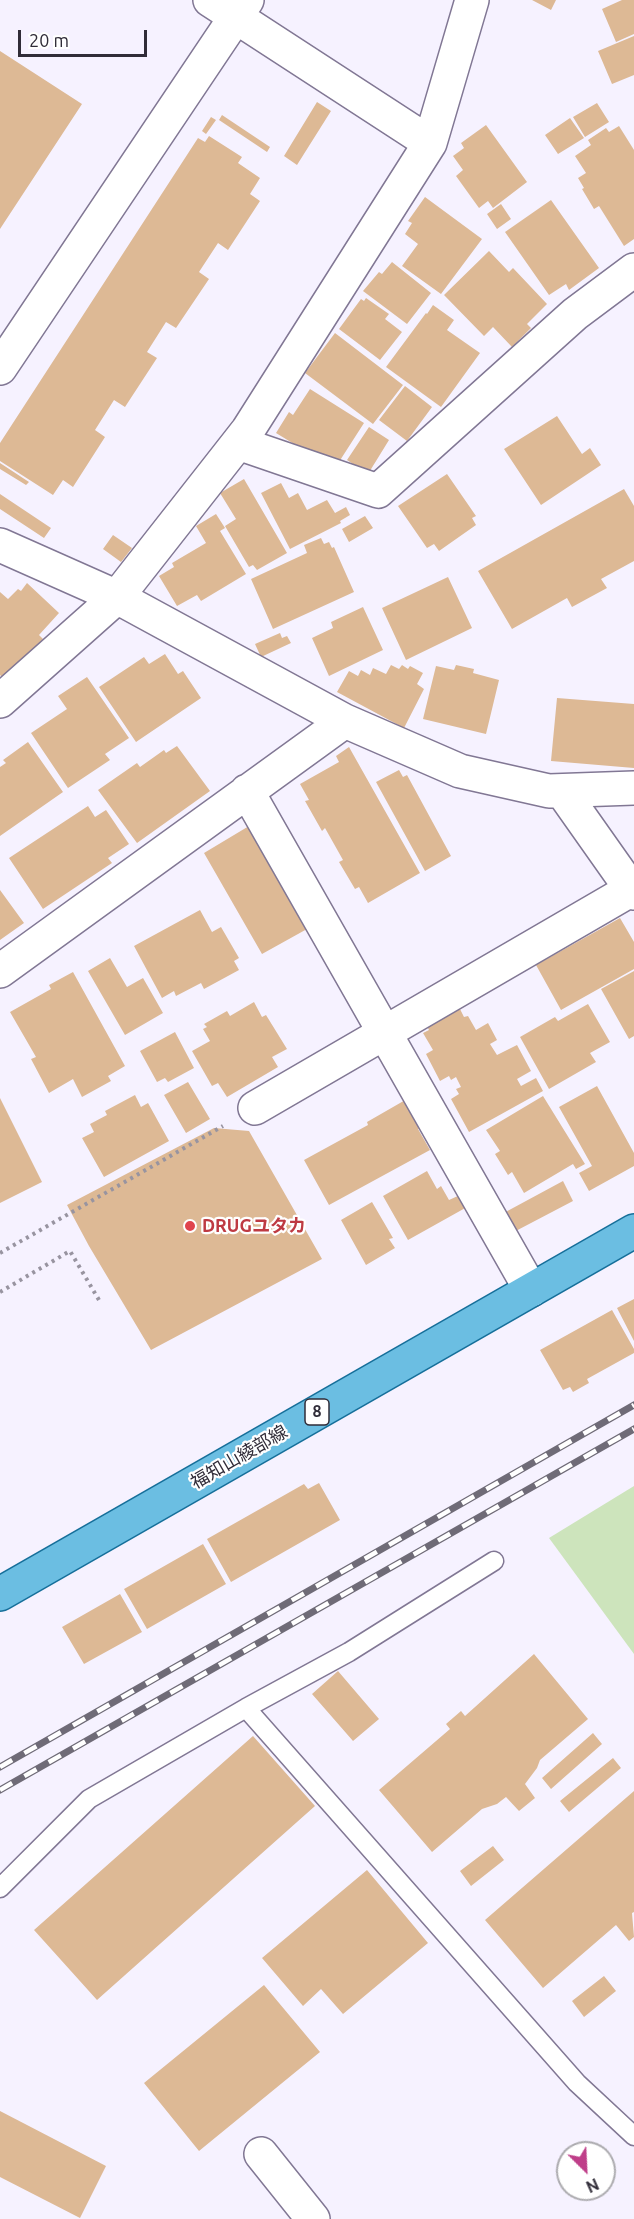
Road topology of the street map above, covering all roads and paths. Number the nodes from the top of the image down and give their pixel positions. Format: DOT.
graph roads {
  1 [pos="472,0"];
  2 [pos="231,5"];
  3 [pos="430,143"];
  4 [pos="634,270"];
  5 [pos="0,368"];
  6 [pos="238,443"];
  7 [pos="0,545"];
  8 [pos="117,597"];
  9 [pos="0,701"];
  10 [pos="345,721"];
  11 [pos="634,788"];
  12 [pos="248,791"];
  13 [pos="562,791"];
  14 [pos="633,891"];
  15 [pos="0,971"];
  16 [pos="383,1032"];
  17 [pos="255,1108"];
  18 [pos="634,1231"];
  19 [pos="0,1253"];
  20 [pos="531,1290"];
  21 [pos="0,1292"];
  22 [pos="99,1300"];
  23 [pos="494,1561"];
  24 [pos="0,1594"];
  25 [pos="246,1708"];
  26 [pos="0,1888"];
  27 [pos="634,2136"];
  28 [pos="261,2154"];
  29 [pos="313,2219"];
  1 -- 3 [label="street"];
  2 -- 3 [label="street"];
  2 -- 5 [label="street"];
  3 -- 6 [label="street"];
  4 -- 6 [label="street"];
  6 -- 8 [label="street"];
  7 -- 8 [label="street"];
  8 -- 9 [label="street"];
  8 -- 10 [label="street"];
  10 -- 12 [label="street"];
  10 -- 13 [label="street"];
  11 -- 13 [label="street"];
  12 -- 15 [label="street"];
  12 -- 16 [label="street"];
  13 -- 14 [label="street"];
  14 -- 16 [label="street"];
  16 -- 17 [label="street"];
  16 -- 20 [label="street"];
  17 -- 19 [label="path"];
  18 -- 20 [label="main road, 福知山綾部線 / 8"];
  20 -- 24 [label="main road, 福知山綾部線 / 8"];
  21 -- 22 [label="path"];
  23 -- 25 [label="lane"];
  25 -- 26 [label="lane"];
  25 -- 27 [label="lane"];
  28 -- 29 [label="street"];
}
